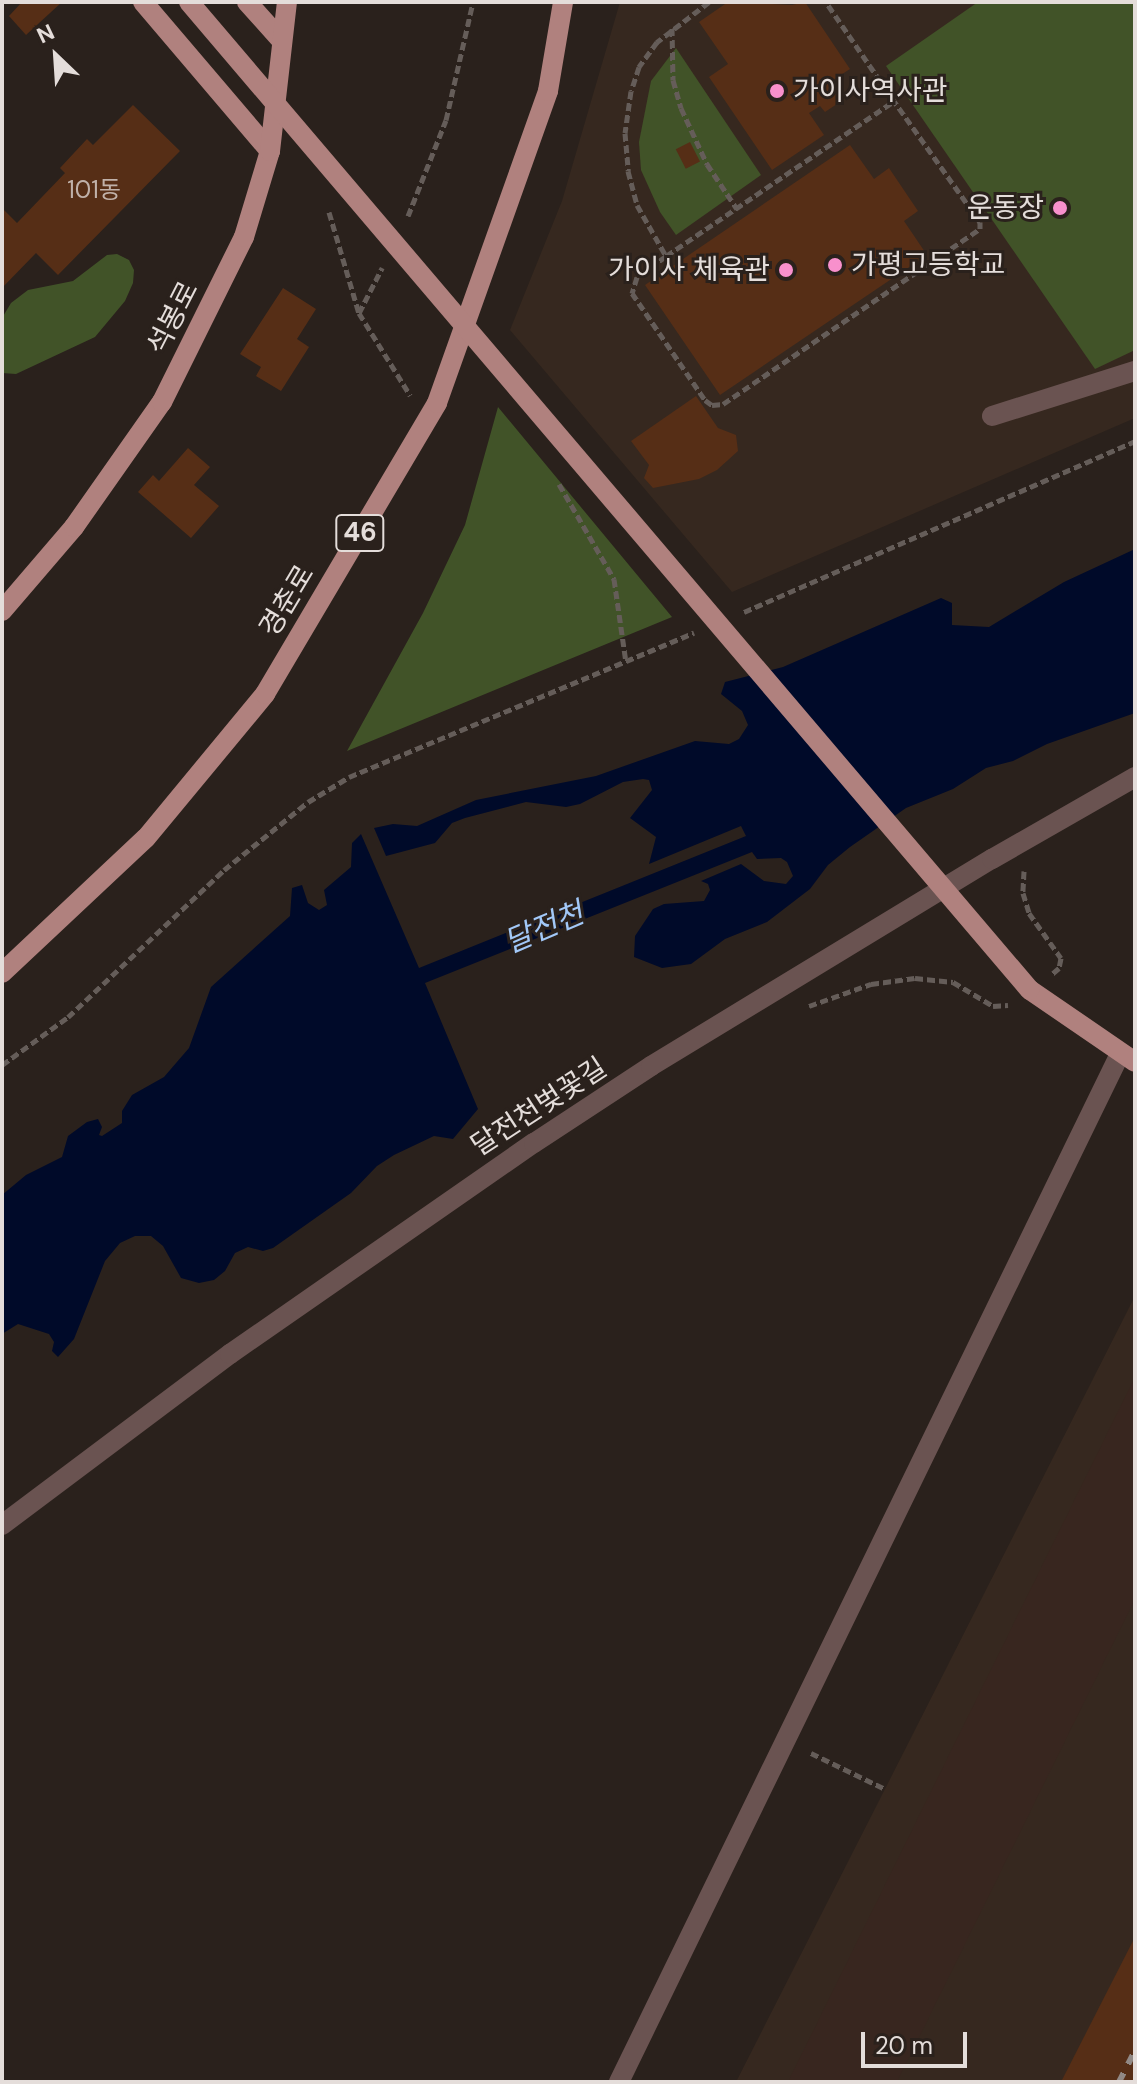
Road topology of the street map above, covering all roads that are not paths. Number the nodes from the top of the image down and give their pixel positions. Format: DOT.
graph roads {
  1 [pos="143,2"];
  2 [pos="189,2"];
  3 [pos="247,2"];
  4 [pos="287,2"];
  5 [pos="563,2"];
  6 [pos="282,41"];
  7 [pos="270,151"];
  8 [pos="1135,371"];
  9 [pos="992,416"];
  10 [pos="2,611"];
  11 [pos="1135,777"];
  12 [pos="2,973"];
  13 [pos="1127,1058"];
  14 [pos="2,1525"];
  15 [pos="619,2082"];
  1 -- 7 [label="main road"];
  2 -- 13 [label="main road, bridge"];
  3 -- 6 [label="main road"];
  4 -- 6 [label="main road, 석봉로"];
  5 -- 12 [label="main road, 경춘로 / 46"];
  6 -- 7 [label="main road, 석봉로"];
  7 -- 10 [label="main road, 석봉로"];
  8 -- 9 [label="street"];
  11 -- 14 [label="street, 달전천벚꽃길"];
  13 -- 15 [label="street"];
}
